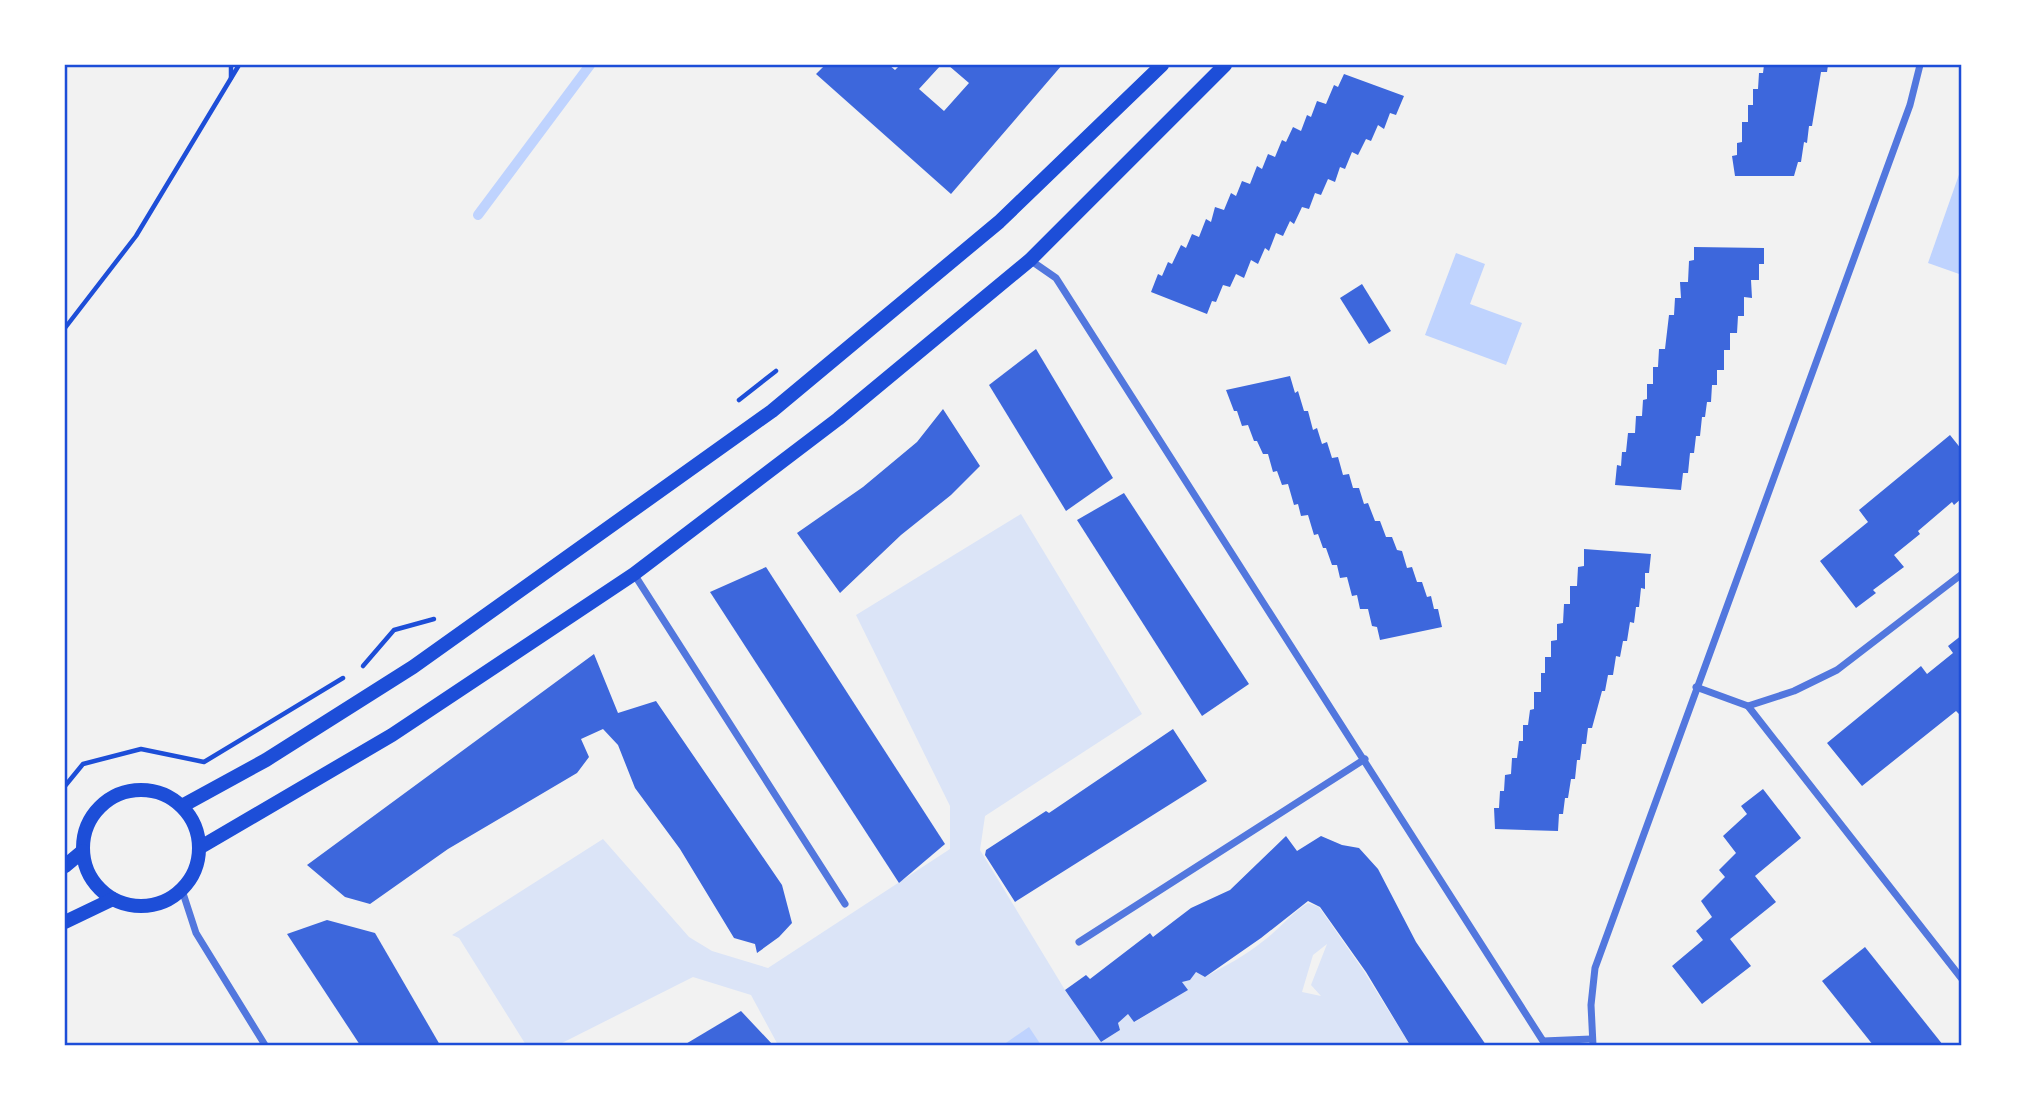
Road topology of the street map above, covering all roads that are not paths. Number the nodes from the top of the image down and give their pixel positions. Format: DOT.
graph roads {
  1 [pos="1162,65"];
  2 [pos="1225,65"];
  3 [pos="1920,65"];
  4 [pos="1030,260"];
  5 [pos="634,574"];
  6 [pos="1962,574"];
  7 [pos="1696,687"];
  8 [pos="1748,706"];
  9 [pos="1365,759"];
  10 [pos="182,806"];
  11 [pos="199,848"];
  12 [pos="83,851"];
  13 [pos="65,866"];
  14 [pos="182,890"];
  15 [pos="113,899"];
  16 [pos="845,904"];
  17 [pos="65,922"];
  18 [pos="1079,942"];
  19 [pos="1962,979"];
  20 [pos="1592,1042"];
  21 [pos="265,1045"];
  1 -- 10 [label="main road"];
  2 -- 4 [label="main road"];
  3 -- 7 [label="street"];
  4 -- 5 [label="main road"];
  4 -- 9 [label="street"];
  5 -- 11 [label="main road"];
  5 -- 16 [label="street"];
  6 -- 8 [label="street"];
  7 -- 8 [label="street"];
  7 -- 20 [label="street"];
  8 -- 19 [label="street"];
  9 -- 18 [label="street"];
  9 -- 20 [label="street"];
  10 -- 11 [label="main road"];
  10 -- 12 [label="main road"];
  11 -- 14 [label="main road"];
  12 -- 13 [label="main road"];
  12 -- 15 [label="main road"];
  14 -- 15 [label="main road"];
  14 -- 21 [label="street"];
  15 -- 17 [label="main road"];
}
